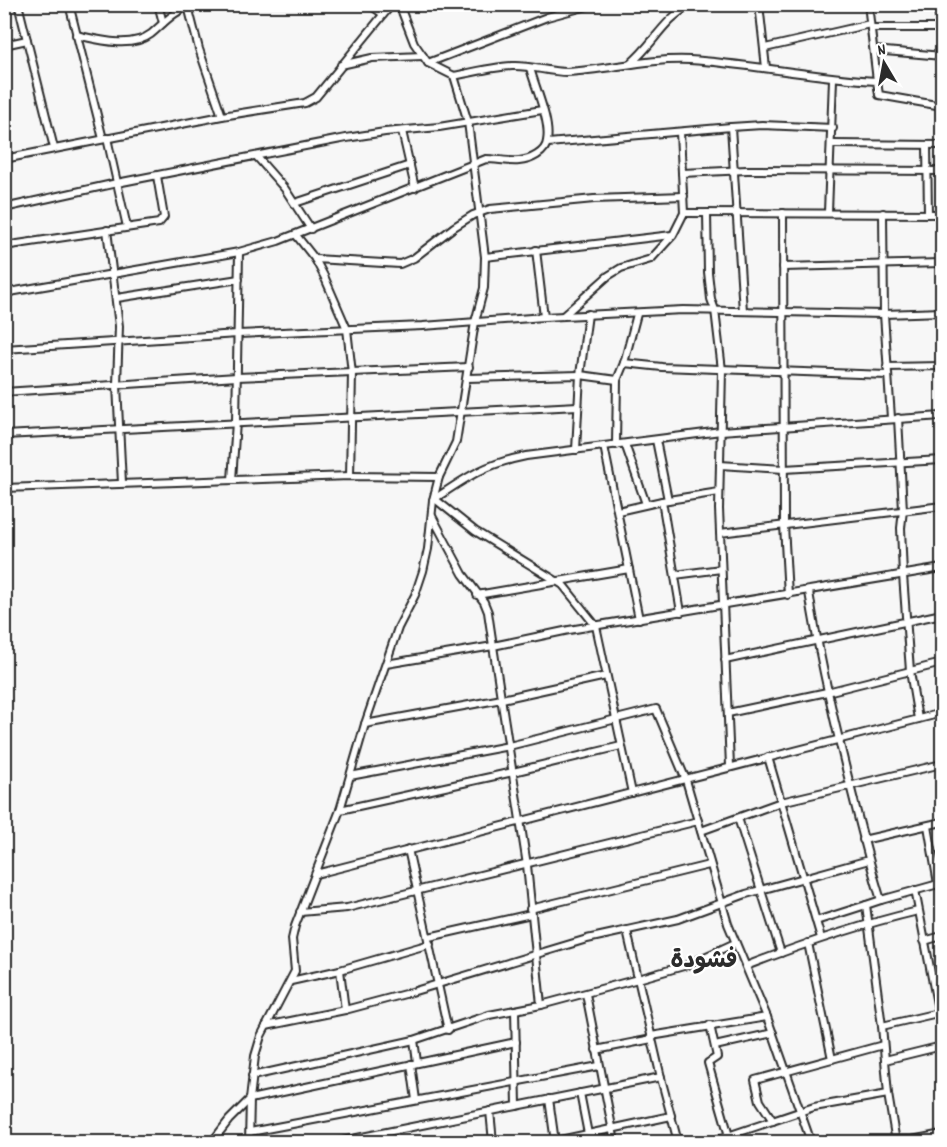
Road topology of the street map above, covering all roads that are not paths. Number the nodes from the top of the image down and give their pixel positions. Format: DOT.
graph roads {
  1 [pos="18,4"];
  2 [pos="69,4"];
  3 [pos="158,4"];
  4 [pos="369,4"];
  5 [pos="392,4"];
  6 [pos="399,4"];
  7 [pos="595,4"];
  8 [pos="692,4"];
  9 [pos="759,4"];
  10 [pos="868,4"];
  11 [pos="191,5"];
  12 [pos="940,5"];
  13 [pos="571,8"];
  14 [pos="383,14"];
  15 [pos="162,22"];
  16 [pos="871,26"];
  17 [pos="942,28"];
  18 [pos="76,35"];
  19 [pos="27,40"];
  20 [pos="4,45"];
  21 [pos="765,48"];
  22 [pos="942,48"];
  23 [pos="874,50"];
  24 [pos="423,56"];
  25 [pos="942,56"];
  26 [pos="428,63"];
  27 [pos="631,64"];
  28 [pos="340,65"];
  29 [pos="530,68"];
  30 [pos="766,68"];
  31 [pos="454,76"];
  32 [pos="834,79"];
  33 [pos="876,81"];
  34 [pos="942,106"];
  35 [pos="542,110"];
  36 [pos="222,116"];
  37 [pos="468,122"];
  38 [pos="731,127"];
  39 [pos="832,128"];
  40 [pos="402,130"];
  41 [pos="680,132"];
  42 [pos="105,139"];
  43 [pos="548,143"];
  44 [pos="832,144"];
  45 [pos="927,145"];
  46 [pos="942,145"];
  47 [pos="54,148"];
  48 [pos="257,157"];
  49 [pos="4,159"];
  50 [pos="410,165"];
  51 [pos="473,165"];
  52 [pos="831,170"];
  53 [pos="732,171"];
  54 [pos="927,171"];
  55 [pos="942,171"];
  56 [pos="682,173"];
  57 [pos="157,176"];
  58 [pos="117,183"];
  59 [pos="415,188"];
  60 [pos="684,196"];
  61 [pos="295,203"];
  62 [pos="4,208"];
  63 [pos="480,211"];
  64 [pos="828,212"];
  65 [pos="684,213"];
  66 [pos="707,213"];
  67 [pos="736,213"];
  68 [pos="783,213"];
  69 [pos="883,213"];
  70 [pos="928,214"];
  71 [pos="942,214"];
  72 [pos="127,227"];
  73 [pos="312,229"];
  74 [pos="107,230"];
  75 [pos="296,235"];
  76 [pos="673,235"];
  77 [pos="4,246"];
  78 [pos="536,250"];
  79 [pos="239,252"];
  80 [pos="485,257"];
  81 [pos="315,259"];
  82 [pos="942,263"];
  83 [pos="883,264"];
  84 [pos="783,267"];
  85 [pos="113,275"];
  86 [pos="239,279"];
  87 [pos="4,292"];
  88 [pos="117,298"];
  89 [pos="715,310"];
  90 [pos="743,311"];
  91 [pos="942,312"];
  92 [pos="784,313"];
  93 [pos="588,314"];
  94 [pos="637,314"];
  95 [pos="884,315"];
  96 [pos="563,316"];
  97 [pos="544,317"];
  98 [pos="475,322"];
  99 [pos="347,329"];
  100 [pos="238,334"];
  101 [pos="4,340"];
  102 [pos="119,342"];
  103 [pos="5,348"];
  104 [pos="624,363"];
  105 [pos="942,366"];
  106 [pos="469,367"];
  107 [pos="887,367"];
  108 [pos="4,369"];
  109 [pos="722,370"];
  110 [pos="352,373"];
  111 [pos="784,373"];
  112 [pos="580,375"];
  113 [pos="887,375"];
  114 [pos="237,377"];
  115 [pos="467,378"];
  116 [pos="617,380"];
  117 [pos="117,385"];
  118 [pos="4,392"];
  119 [pos="578,406"];
  120 [pos="462,411"];
  121 [pos="351,416"];
  122 [pos="942,416"];
  123 [pos="895,418"];
  124 [pos="236,422"];
  125 [pos="784,427"];
  126 [pos="119,429"];
  127 [pos="721,431"];
  128 [pos="4,435"];
  129 [pos="656,440"];
  130 [pos="625,444"];
  131 [pos="616,445"];
  132 [pos="604,446"];
  133 [pos="576,450"];
  134 [pos="942,460"];
  135 [pos="901,463"];
  136 [pos="720,465"];
  137 [pos="784,469"];
  138 [pos="350,476"];
  139 [pos="439,477"];
  140 [pos="232,480"];
  141 [pos="122,483"];
  142 [pos="4,488"];
  143 [pos="719,492"];
  144 [pos="434,500"];
  145 [pos="665,500"];
  146 [pos="646,504"];
  147 [pos="942,506"];
  148 [pos="903,510"];
  149 [pos="618,511"];
  150 [pos="432,515"];
  151 [pos="784,525"];
  152 [pos="720,533"];
  153 [pos="942,568"];
  154 [pos="629,569"];
  155 [pos="721,569"];
  156 [pos="675,575"];
  157 [pos="903,575"];
  158 [pos="557,581"];
  159 [pos="809,592"];
  160 [pos="477,595"];
  161 [pos="788,595"];
  162 [pos="722,606"];
  163 [pos="681,612"];
  164 [pos="942,614"];
  165 [pos="639,619"];
  166 [pos="907,621"];
  167 [pos="596,626"];
  168 [pos="817,642"];
  169 [pos="493,646"];
  170 [pos="725,660"];
  171 [pos="942,663"];
  172 [pos="386,664"];
  173 [pos="910,671"];
  174 [pos="606,676"];
  175 [pos="827,692"];
  176 [pos="502,699"];
  177 [pos="728,713"];
  178 [pos="942,713"];
  179 [pos="918,719"];
  180 [pos="616,720"];
  181 [pos="365,724"];
  182 [pos="838,739"];
  183 [pos="509,746"];
  184 [pos="621,746"];
  185 [pos="768,757"];
  186 [pos="942,764"];
  187 [pos="730,766"];
  188 [pos="513,772"];
  189 [pos="350,776"];
  190 [pos="686,780"];
  191 [pos="851,787"];
  192 [pos="632,793"];
  193 [pos="781,802"];
  194 [pos="340,810"];
  195 [pos="738,818"];
  196 [pos="520,820"];
  197 [pos="698,821"];
  198 [pos="942,822"];
  199 [pos="928,826"];
  200 [pos="700,831"];
  201 [pos="863,840"];
  202 [pos="408,849"];
  203 [pos="869,860"];
  204 [pos="527,865"];
  205 [pos="709,865"];
  206 [pos="316,874"];
  207 [pos="803,879"];
  208 [pos="940,884"];
  209 [pos="761,890"];
  210 [pos="915,890"];
  211 [pos="417,891"];
  212 [pos="881,900"];
  213 [pos="721,903"];
  214 [pos="866,905"];
  215 [pos="530,911"];
  216 [pos="918,911"];
  217 [pos="300,912"];
  218 [pos="816,921"];
  219 [pos="868,924"];
  220 [pos="627,930"];
  221 [pos="942,936"];
  222 [pos="821,938"];
  223 [pos="429,940"];
  224 [pos="924,941"];
  225 [pos="735,943"];
  226 [pos="808,943"];
  227 [pos="781,952"];
  228 [pos="535,955"];
  229 [pos="746,966"];
  230 [pos="340,969"];
  231 [pos="638,979"];
  232 [pos="291,981"];
  233 [pos="439,985"];
  234 [pos="586,994"];
  235 [pos="541,1005"];
  236 [pos="345,1010"];
  237 [pos="516,1010"];
  238 [pos="941,1012"];
  239 [pos="767,1017"];
  240 [pos="710,1025"];
  241 [pos="266,1026"];
  242 [pos="882,1026"];
  243 [pos="448,1030"];
  244 [pos="942,1030"];
  245 [pos="772,1033"];
  246 [pos="651,1037"];
  247 [pos="414,1040"];
  248 [pos="516,1042"];
  249 [pos="883,1045"];
  250 [pos="715,1046"];
  251 [pos="942,1046"];
  252 [pos="596,1050"];
  253 [pos="832,1059"];
  254 [pos="885,1060"];
  255 [pos="414,1063"];
  256 [pos="599,1066"];
  257 [pos="786,1072"];
  258 [pos="252,1076"];
  259 [pos="661,1077"];
  260 [pos="516,1081"];
  261 [pos="603,1088"];
  262 [pos="580,1093"];
  263 [pos="888,1094"];
  264 [pos="250,1099"];
  265 [pos="549,1099"];
  266 [pos="417,1100"];
  267 [pos="517,1106"];
  268 [pos="490,1111"];
  269 [pos="801,1111"];
  270 [pos="671,1116"];
  271 [pos="773,1120"];
  272 [pos="612,1129"];
  273 [pos="249,1132"];
  274 [pos="379,1134"];
  275 [pos="588,1134"];
  276 [pos="942,1134"];
  277 [pos="729,1136"];
  278 [pos="570,1140"];
  279 [pos="723,1140"];
  280 [pos="553,1142"];
  281 [pos="212,1143"];
  282 [pos="249,1143"];
  283 [pos="337,1143"];
  284 [pos="380,1143"];
  285 [pos="493,1143"];
  286 [pos="615,1143"];
  287 [pos="678,1143"];
  288 [pos="710,1143"];
  289 [pos="811,1143"];
  290 [pos="896,1143"];
  291 [pos="902,1143"];
  1 -- 19 [label="street"];
  2 -- 18 [label="street"];
  3 -- 15 [label="street"];
  4 -- 14 [label="street"];
  5 -- 14 [label="street"];
  6 -- 24 [label="street"];
  7 -- 13 [label="street"];
  8 -- 27 [label="street"];
  9 -- 21 [label="street"];
  10 -- 16 [label="street"];
  11 -- 15 [label="street"];
  11 -- 36 [label="street"];
  12 -- 17 [label="street"];
  13 -- 26 [label="street"];
  14 -- 28 [label="street"];
  15 -- 18 [label="street"];
  16 -- 17 [label="street"];
  16 -- 21 [label="street"];
  16 -- 23 [label="street"];
  17 -- 22 [label="street"];
  18 -- 42 [label="street"];
  19 -- 20 [label="street"];
  19 -- 47 [label="street"];
  21 -- 30 [label="street"];
  23 -- 25 [label="street"];
  23 -- 33 [label="street"];
  24 -- 26 [label="street"];
  24 -- 28 [label="street"];
  26 -- 31 [label="street"];
  27 -- 29 [label="street"];
  27 -- 30 [label="street"];
  28 -- 36 [label="street"];
  29 -- 31 [label="street"];
  29 -- 35 [label="street"];
  30 -- 32 [label="street"];
  31 -- 37 [label="street"];
  32 -- 33 [label="street"];
  32 -- 39 [label="street"];
  33 -- 34 [label="street"];
  35 -- 37 [label="street"];
  35 -- 43 [label="street"];
  36 -- 42 [label="street"];
  37 -- 40 [label="street"];
  37 -- 51 [label="street"];
  38 -- 39 [label="street"];
  38 -- 41 [label="street"];
  38 -- 53 [label="street"];
  39 -- 44 [label="street"];
  40 -- 48 [label="street"];
  40 -- 50 [label="street"];
  41 -- 43 [label="street"];
  41 -- 56 [label="street"];
  42 -- 47 [label="street"];
  42 -- 58 [label="street"];
  43 -- 51 [label="street"];
  44 -- 45 [label="street"];
  44 -- 52 [label="street"];
  45 -- 46 [label="street"];
  45 -- 54 [label="street"];
  47 -- 49 [label="street"];
  48 -- 57 [label="street"];
  48 -- 61 [label="street"];
  50 -- 59 [label="street"];
  50 -- 61 [label="street"];
  51 -- 59 [label="street"];
  51 -- 63 [label="street"];
  52 -- 53 [label="street"];
  52 -- 54 [label="street"];
  52 -- 64 [label="street"];
  53 -- 56 [label="street"];
  53 -- 67 [label="street"];
  54 -- 55 [label="street"];
  54 -- 70 [label="street"];
  56 -- 60 [label="street"];
  57 -- 58 [label="street"];
  57 -- 72 [label="street"];
  58 -- 62 [label="street"];
  58 -- 72 [label="street"];
  59 -- 73 [label="street"];
  60 -- 63 [label="street"];
  60 -- 65 [label="street"];
  61 -- 73 [label="street"];
  63 -- 80 [label="street"];
  63 -- 81 [label="street"];
  64 -- 68 [label="street"];
  64 -- 69 [label="street"];
  65 -- 66 [label="street"];
  65 -- 76 [label="street"];
  66 -- 67 [label="street"];
  66 -- 89 [label="street"];
  67 -- 68 [label="street"];
  67 -- 90 [label="street"];
  68 -- 84 [label="street"];
  69 -- 70 [label="street"];
  69 -- 83 [label="street"];
  70 -- 71 [label="street"];
  72 -- 74 [label="street"];
  73 -- 75 [label="street"];
  74 -- 77 [label="street"];
  74 -- 85 [label="street"];
  75 -- 79 [label="street"];
  75 -- 81 [label="street"];
  76 -- 78 [label="street"];
  76 -- 96 [label="street"];
  78 -- 80 [label="street"];
  78 -- 97 [label="street"];
  79 -- 85 [label="street"];
  79 -- 86 [label="street"];
  80 -- 98 [label="street"];
  81 -- 99 [label="street"];
  82 -- 83 [label="street"];
  83 -- 84 [label="street"];
  83 -- 95 [label="street"];
  84 -- 92 [label="street"];
  85 -- 87 [label="street"];
  85 -- 88 [label="street"];
  86 -- 88 [label="street"];
  86 -- 100 [label="street"];
  88 -- 102 [label="street"];
  89 -- 90 [label="street"];
  89 -- 94 [label="street"];
  89 -- 109 [label="street"];
  90 -- 92 [label="street"];
  91 -- 95 [label="street"];
  92 -- 95 [label="street"];
  92 -- 111 [label="street"];
  93 -- 94 [label="street"];
  93 -- 96 [label="street"];
  93 -- 112 [label="street"];
  94 -- 104 [label="street"];
  95 -- 107 [label="street"];
  96 -- 97 [label="street"];
  97 -- 98 [label="street"];
  98 -- 99 [label="street"];
  98 -- 106 [label="street"];
  99 -- 100 [label="street"];
  99 -- 110 [label="street"];
  100 -- 102 [label="street"];
  100 -- 114 [label="street"];
  101 -- 103 [label="street"];
  102 -- 103 [label="street"];
  102 -- 117 [label="street"];
  103 -- 108 [label="street"];
  104 -- 109 [label="street"];
  104 -- 116 [label="street"];
  105 -- 107 [label="street"];
  106 -- 110 [label="street"];
  106 -- 115 [label="street"];
  107 -- 113 [label="street"];
  109 -- 111 [label="street"];
  109 -- 127 [label="street"];
  110 -- 114 [label="street"];
  110 -- 121 [label="street"];
  111 -- 113 [label="street"];
  111 -- 125 [label="street"];
  112 -- 115 [label="street"];
  112 -- 116 [label="street"];
  112 -- 119 [label="street"];
  113 -- 123 [label="street"];
  114 -- 117 [label="street"];
  114 -- 124 [label="street"];
  115 -- 120 [label="street"];
  116 -- 131 [label="street"];
  117 -- 118 [label="street"];
  117 -- 126 [label="street"];
  119 -- 120 [label="street"];
  119 -- 133 [label="street"];
  120 -- 121 [label="street"];
  120 -- 139 [label="street"];
  121 -- 124 [label="street"];
  121 -- 138 [label="street"];
  122 -- 123 [label="street"];
  123 -- 125 [label="street"];
  123 -- 135 [label="street"];
  124 -- 126 [label="street"];
  124 -- 140 [label="street"];
  125 -- 127 [label="street"];
  125 -- 137 [label="street"];
  126 -- 128 [label="street"];
  126 -- 141 [label="street"];
  127 -- 129 [label="street"];
  127 -- 136 [label="street"];
  129 -- 130 [label="street"];
  129 -- 145 [label="street"];
  130 -- 131 [label="street"];
  130 -- 146 [label="street"];
  131 -- 132 [label="street"];
  132 -- 133 [label="street"];
  132 -- 149 [label="street"];
  133 -- 144 [label="street"];
  134 -- 135 [label="street"];
  135 -- 137 [label="street"];
  135 -- 148 [label="street"];
  136 -- 137 [label="street"];
  136 -- 143 [label="street"];
  137 -- 151 [label="street"];
  138 -- 139 [label="street"];
  138 -- 140 [label="street"];
  139 -- 144 [label="street"];
  140 -- 141 [label="street"];
  141 -- 142 [label="street"];
  143 -- 145 [label="street"];
  143 -- 152 [label="street"];
  144 -- 150 [label="street"];
  144 -- 158 [label="street"];
  145 -- 146 [label="street"];
  145 -- 156 [label="street"];
  146 -- 149 [label="street"];
  147 -- 148 [label="street"];
  148 -- 151 [label="street"];
  148 -- 157 [label="street"];
  149 -- 154 [label="street"];
  150 -- 160 [label="street"];
  150 -- 172 [label="street"];
  151 -- 152 [label="street"];
  151 -- 161 [label="street"];
  152 -- 155 [label="street"];
  153 -- 157 [label="street"];
  154 -- 158 [label="street"];
  154 -- 165 [label="street"];
  155 -- 156 [label="street"];
  155 -- 162 [label="street"];
  156 -- 163 [label="street"];
  157 -- 159 [label="street"];
  157 -- 166 [label="street"];
  158 -- 160 [label="street"];
  158 -- 167 [label="street"];
  159 -- 161 [label="street"];
  159 -- 168 [label="street"];
  160 -- 169 [label="street"];
  161 -- 162 [label="street"];
  162 -- 163 [label="street"];
  162 -- 170 [label="street"];
  163 -- 165 [label="street"];
  164 -- 166 [label="street"];
  165 -- 167 [label="street"];
  166 -- 168 [label="street"];
  166 -- 173 [label="street"];
  167 -- 169 [label="street"];
  167 -- 174 [label="street"];
  168 -- 170 [label="street"];
  168 -- 175 [label="street"];
  169 -- 172 [label="street"];
  169 -- 176 [label="street"];
  170 -- 177 [label="street"];
  171 -- 173 [label="street"];
  172 -- 181 [label="street"];
  173 -- 175 [label="street"];
  173 -- 179 [label="street"];
  174 -- 176 [label="street"];
  174 -- 180 [label="street"];
  175 -- 177 [label="street"];
  175 -- 182 [label="street"];
  176 -- 181 [label="street"];
  176 -- 183 [label="street"];
  177 -- 187 [label="street"];
  178 -- 179 [label="street"];
  179 -- 182 [label="street"];
  180 -- 183 [label="street"];
  180 -- 184 [label="street"];
  180 -- 190 [label="street"];
  181 -- 189 [label="street"];
  182 -- 185 [label="street"];
  182 -- 191 [label="street"];
  183 -- 188 [label="street"];
  183 -- 189 [label="street"];
  184 -- 188 [label="street"];
  184 -- 192 [label="street"];
  185 -- 187 [label="street"];
  185 -- 193 [label="street"];
  186 -- 191 [label="street"];
  187 -- 190 [label="street"];
  188 -- 194 [label="street"];
  188 -- 196 [label="street"];
  189 -- 194 [label="street"];
  190 -- 192 [label="street"];
  190 -- 197 [label="street"];
  191 -- 193 [label="street"];
  191 -- 201 [label="street"];
  192 -- 196 [label="street"];
  193 -- 195 [label="street"];
  193 -- 207 [label="street"];
  194 -- 206 [label="street"];
  195 -- 200 [label="street"];
  195 -- 209 [label="street"];
  196 -- 202 [label="street"];
  196 -- 204 [label="street"];
  197 -- 200 [label="street"];
  197 -- 204 [label="street"];
  198 -- 199 [label="street"];
  199 -- 201 [label="street"];
  199 -- 208 [label="street"];
  200 -- 205 [label="street"];
  201 -- 203 [label="street"];
  202 -- 206 [label="street"];
  202 -- 211 [label="street"];
  203 -- 207 [label="street"];
  203 -- 212 [label="street"];
  204 -- 211 [label="street"];
  204 -- 215 [label="street"];
  205 -- 213 [label="street"];
  205 -- 215 [label="street"];
  206 -- 217 [label="street"];
  207 -- 209 [label="street"];
  207 -- 218 [label="street"];
  208 -- 210 [label="street"];
  209 -- 213 [label="street"];
  209 -- 227 [label="street"];
  210 -- 212 [label="street"];
  210 -- 216 [label="street"];
  211 -- 217 [label="street"];
  211 -- 223 [label="street"];
  212 -- 214 [label="street"];
  213 -- 220 [label="street"];
  213 -- 225 [label="street"];
  214 -- 218 [label="street"];
  214 -- 219 [label="street"];
  215 -- 223 [label="street"];
  215 -- 228 [label="street"];
  216 -- 219 [label="street"];
  216 -- 224 [label="street"];
  217 -- 232 [label="street"];
  218 -- 222 [label="street"];
  219 -- 222 [label="street"];
  219 -- 242 [label="street"];
  220 -- 228 [label="street"];
  220 -- 231 [label="street"];
  221 -- 224 [label="street"];
  222 -- 226 [label="street"];
  223 -- 230 [label="street"];
  223 -- 233 [label="street"];
  224 -- 238 [label="street"];
  225 -- 229 [label="street"];
  225 -- 231 [label="street"];
  226 -- 227 [label="street"];
  226 -- 253 [label="street"];
  227 -- 229 [label="street"];
  228 -- 233 [label="street"];
  228 -- 235 [label="street"];
  229 -- 239 [label="street"];
  230 -- 232 [label="street"];
  230 -- 236 [label="street"];
  231 -- 234 [label="street"];
  231 -- 246 [label="street"];
  232 -- 241 [label="street"];
  233 -- 236 [label="street"];
  233 -- 243 [label="street"];
  234 -- 235 [label="street"];
  234 -- 252 [label="street"];
  235 -- 237 [label="street"];
  236 -- 241 [label="street"];
  237 -- 243 [label="street"];
  237 -- 248 [label="street"];
  238 -- 242 [label="street"];
  238 -- 244 [label="street"];
  239 -- 240 [label="street"];
  239 -- 245 [label="street"];
  240 -- 246 [label="street"];
  240 -- 250 [label="street"];
  241 -- 258 [label="street"];
  242 -- 249 [label="street"];
  243 -- 247 [label="street"];
  245 -- 250 [label="street"];
  245 -- 257 [label="street"];
  246 -- 252 [label="street"];
  246 -- 259 [label="street"];
  247 -- 255 [label="street"];
  247 -- 258 [label="street"];
  248 -- 255 [label="street"];
  248 -- 260 [label="street"];
  249 -- 253 [label="street"];
  249 -- 254 [label="street"];
  250 -- 277 [label="street"];
  251 -- 254 [label="street"];
  252 -- 256 [label="street"];
  253 -- 257 [label="street"];
  254 -- 263 [label="street"];
  255 -- 264 [label="street"];
  255 -- 266 [label="street"];
  256 -- 260 [label="street"];
  256 -- 261 [label="street"];
  257 -- 269 [label="street"];
  257 -- 271 [label="street"];
  258 -- 264 [label="street"];
  259 -- 261 [label="street"];
  259 -- 270 [label="street"];
  260 -- 266 [label="street"];
  260 -- 267 [label="street"];
  261 -- 262 [label="street"];
  261 -- 272 [label="street"];
  262 -- 265 [label="street"];
  262 -- 275 [label="street"];
  263 -- 269 [label="street"];
  263 -- 290 [label="street"];
  264 -- 273 [label="street"];
  264 -- 281 [label="street"];
  265 -- 267 [label="street"];
  265 -- 280 [label="street"];
  266 -- 273 [label="street"];
  267 -- 268 [label="street"];
  268 -- 274 [label="street"];
  268 -- 285 [label="street"];
  269 -- 271 [label="street"];
  269 -- 289 [label="street"];
  270 -- 272 [label="street"];
  270 -- 287 [label="street"];
  271 -- 277 [label="street"];
  272 -- 275 [label="street"];
  272 -- 286 [label="street"];
  273 -- 282 [label="street"];
  274 -- 283 [label="street"];
  274 -- 284 [label="street"];
  275 -- 278 [label="street"];
  276 -- 291 [label="street"];
  277 -- 279 [label="street"];
  278 -- 280 [label="street"];
  279 -- 288 [label="street"];
}
